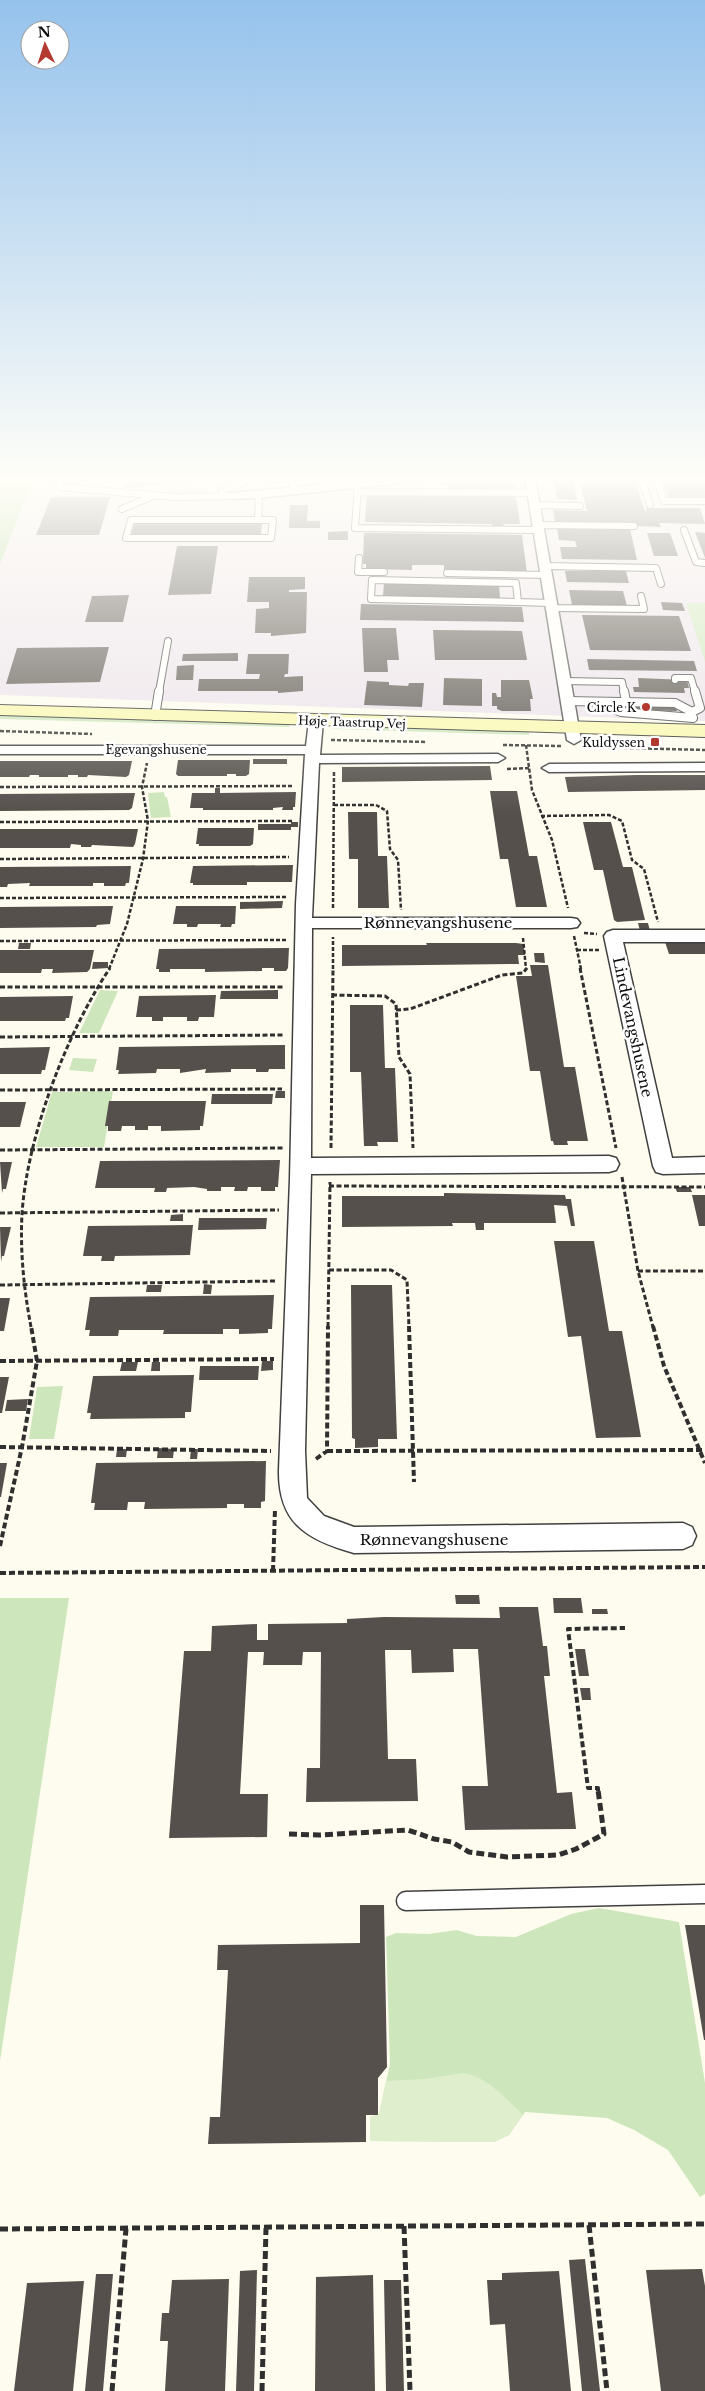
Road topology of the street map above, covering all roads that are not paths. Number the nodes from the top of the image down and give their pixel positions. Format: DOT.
graph roads {
  1 [pos="371,590"];
  2 [pos="517,590"];
  3 [pos="548,590"];
  4 [pos="641,596"];
  5 [pos="518,602"];
  6 [pos="551,605"];
  7 [pos="168,641"];
  8 [pos="675,680"];
  9 [pos="563,681"];
  10 [pos="678,693"];
  11 [pos="567,701"];
  12 [pos="596,701"];
  13 [pos="626,701"];
  14 [pos="0,710"];
  15 [pos="155,716"];
  16 [pos="0,723"];
  17 [pos="698,727"];
  18 [pos="574,740"];
  19 [pos="314,741"];
  20 [pos="0,750"];
  21 [pos="498,758"];
  22 [pos="549,768"];
  23 [pos="705,768"];
  24 [pos="571,922"];
  25 [pos="305,931"];
  26 [pos="705,936"];
  27 [pos="301,1157"];
  28 [pos="616,1163"];
  29 [pos="705,1165"];
  30 [pos="683,1536"];
  31 [pos="705,1894"];
  32 [pos="406,1901"];
  1 -- 5 [label="lane"];
  2 -- 5 [label="lane"];
  3 -- 6 [label="street"];
  4 -- 6 [label="lane"];
  5 -- 6 [label="lane"];
  6 -- 9 [label="street"];
  7 -- 15 [label="lane"];
  8 -- 17 [label="lane"];
  9 -- 11 [label="street"];
  9 -- 13 [label="lane"];
  10 -- 17 [label="lane"];
  11 -- 12 [label="lane"];
  11 -- 18 [label="street"];
  12 -- 13 [label="lane"];
  12 -- 17 [label="lane"];
  13 -- 17 [label="lane"];
  14 -- 15 [label="street, Høje Taastrup Vej"];
  15 -- 19 [label="street, Høje Taastrup Vej"];
  16 -- 19 [label="street, Høje Taastrup Vej"];
  17 -- 18 [label="street, Høje Taastrup Vej"];
  18 -- 19 [label="street, Høje Taastrup Vej"];
  19 -- 20 [label="street, Egevangshusene"];
  19 -- 21 [label="street"];
  19 -- 25 [label="street, Rønnevangshusene"];
  22 -- 23 [label="street"];
  24 -- 25 [label="street, Rønnevangshusene"];
  25 -- 27 [label="street, Rønnevangshusene"];
  26 -- 29 [label="street, Lindevangshusene"];
  27 -- 28 [label="street"];
  27 -- 30 [label="street, Rønnevangshusene"];
  31 -- 32 [label="lane"];
}
